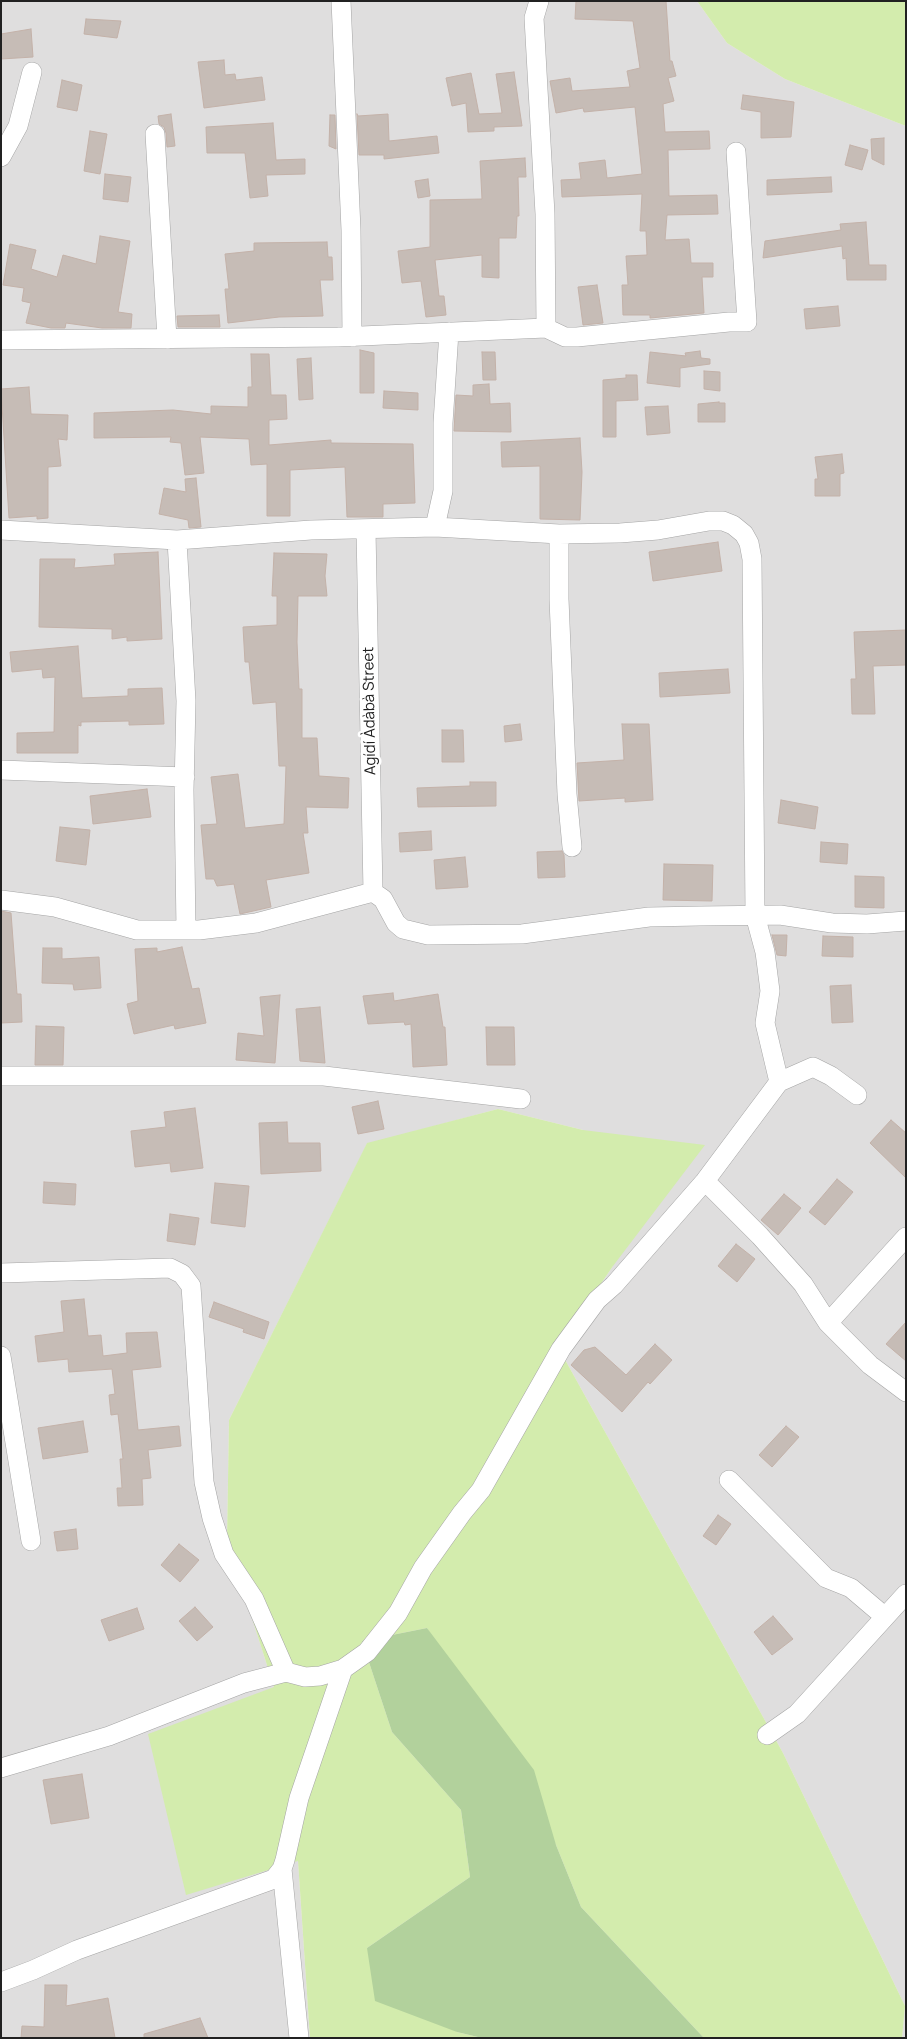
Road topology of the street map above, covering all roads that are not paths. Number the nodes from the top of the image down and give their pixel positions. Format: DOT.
graph roads {
  1 [pos="340,1"];
  2 [pos="539,1"];
  3 [pos="32,72"];
  4 [pos="155,134"];
  5 [pos="736,152"];
  6 [pos="1,157"];
  7 [pos="546,328"];
  8 [pos="449,332"];
  9 [pos="352,337"];
  10 [pos="167,339"];
  11 [pos="1,340"];
  12 [pos="435,527"];
  13 [pos="1,530"];
  14 [pos="366,530"];
  15 [pos="559,534"];
  16 [pos="177,540"];
  17 [pos="1,770"];
  18 [pos="185,777"];
  19 [pos="572,847"];
  20 [pos="373,892"];
  21 [pos="1,900"];
  22 [pos="755,915"];
  23 [pos="906,921"];
  24 [pos="186,930"];
  25 [pos="1,1076"];
  26 [pos="780,1082"];
  27 [pos="857,1095"];
  28 [pos="521,1099"];
  29 [pos="705,1181"];
  30 [pos="906,1237"];
  31 [pos="1,1274"];
  32 [pos="828,1323"];
  33 [pos="1,1356"];
  34 [pos="906,1392"];
  35 [pos="729,1480"];
  36 [pos="31,1541"];
  37 [pos="906,1594"];
  38 [pos="884,1616"];
  39 [pos="343,1669"];
  40 [pos="286,1672"];
  41 [pos="767,1735"];
  42 [pos="1,1768"];
  43 [pos="282,1869"];
  44 [pos="1,1982"];
  45 [pos="299,2038"];
  1 -- 9 [label="street"];
  2 -- 7 [label="street"];
  3 -- 6 [label="street"];
  4 -- 10 [label="street"];
  5 -- 7 [label="street"];
  7 -- 8 [label="street"];
  8 -- 9 [label="street"];
  8 -- 12 [label="street"];
  9 -- 10 [label="street"];
  10 -- 11 [label="street"];
  12 -- 14 [label="street"];
  12 -- 15 [label="street"];
  13 -- 16 [label="street"];
  14 -- 16 [label="street"];
  14 -- 20 [label="street, Agídí Àdàbà Street"];
  15 -- 19 [label="street"];
  15 -- 22 [label="street"];
  16 -- 18 [label="street"];
  17 -- 18 [label="street"];
  18 -- 24 [label="street"];
  20 -- 22 [label="street"];
  20 -- 24 [label="street"];
  21 -- 24 [label="street"];
  22 -- 23 [label="street"];
  22 -- 26 [label="street"];
  25 -- 28 [label="street"];
  26 -- 27 [label="street"];
  26 -- 29 [label="street"];
  29 -- 32 [label="street"];
  29 -- 39 [label="street"];
  30 -- 32 [label="street"];
  31 -- 40 [label="street"];
  32 -- 34 [label="street"];
  33 -- 36 [label="street"];
  35 -- 38 [label="street"];
  37 -- 38 [label="street"];
  38 -- 41 [label="street"];
  39 -- 40 [label="street"];
  39 -- 43 [label="street"];
  40 -- 42 [label="street"];
  43 -- 44 [label="street"];
  43 -- 45 [label="street"];
}
